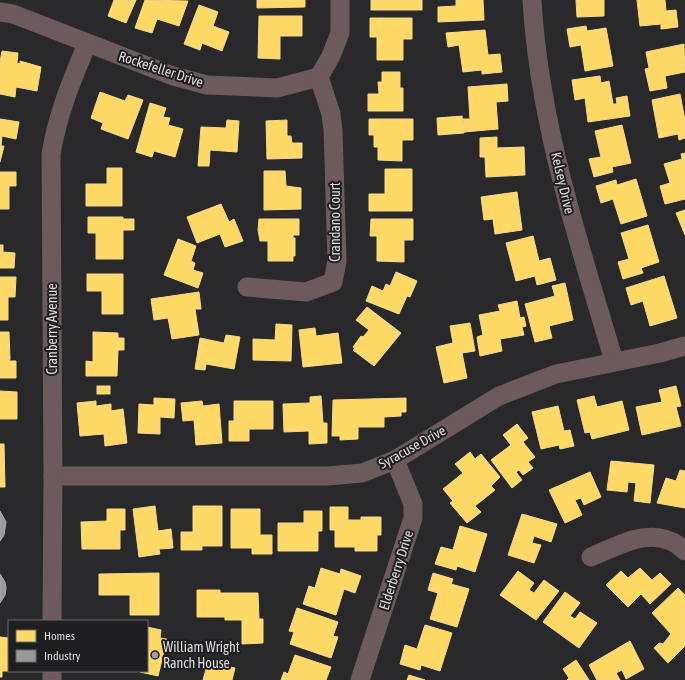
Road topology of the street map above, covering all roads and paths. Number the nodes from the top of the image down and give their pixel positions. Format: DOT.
graph roads {
  1 [pos="340,0"];
  2 [pos="532,0"];
  3 [pos="0,12"];
  4 [pos="87,44"];
  5 [pos="319,77"];
  6 [pos="247,288"];
  7 [pos="685,346"];
  8 [pos="614,361"];
  9 [pos="395,460"];
  10 [pos="53,476"];
  11 [pos="685,552"];
  12 [pos="591,557"];
  13 [pos="52,620"];
  14 [pos="360,680"];
  1 -- 5 [label="street"];
  2 -- 8 [label="street, Kelsey Drive"];
  3 -- 4 [label="street, Rockefeller Drive"];
  4 -- 5 [label="street, Rockefeller Drive"];
  4 -- 10 [label="street, Cranberry Avenue"];
  5 -- 6 [label="street, Crandano Court"];
  7 -- 8 [label="street, Syracuse Drive"];
  8 -- 9 [label="street, Syracuse Drive"];
  9 -- 10 [label="street, Syracuse Drive"];
  9 -- 14 [label="street, Elderberry Drive"];
  10 -- 13 [label="street, Cranberry Avenue"];
  11 -- 12 [label="street"];
}
